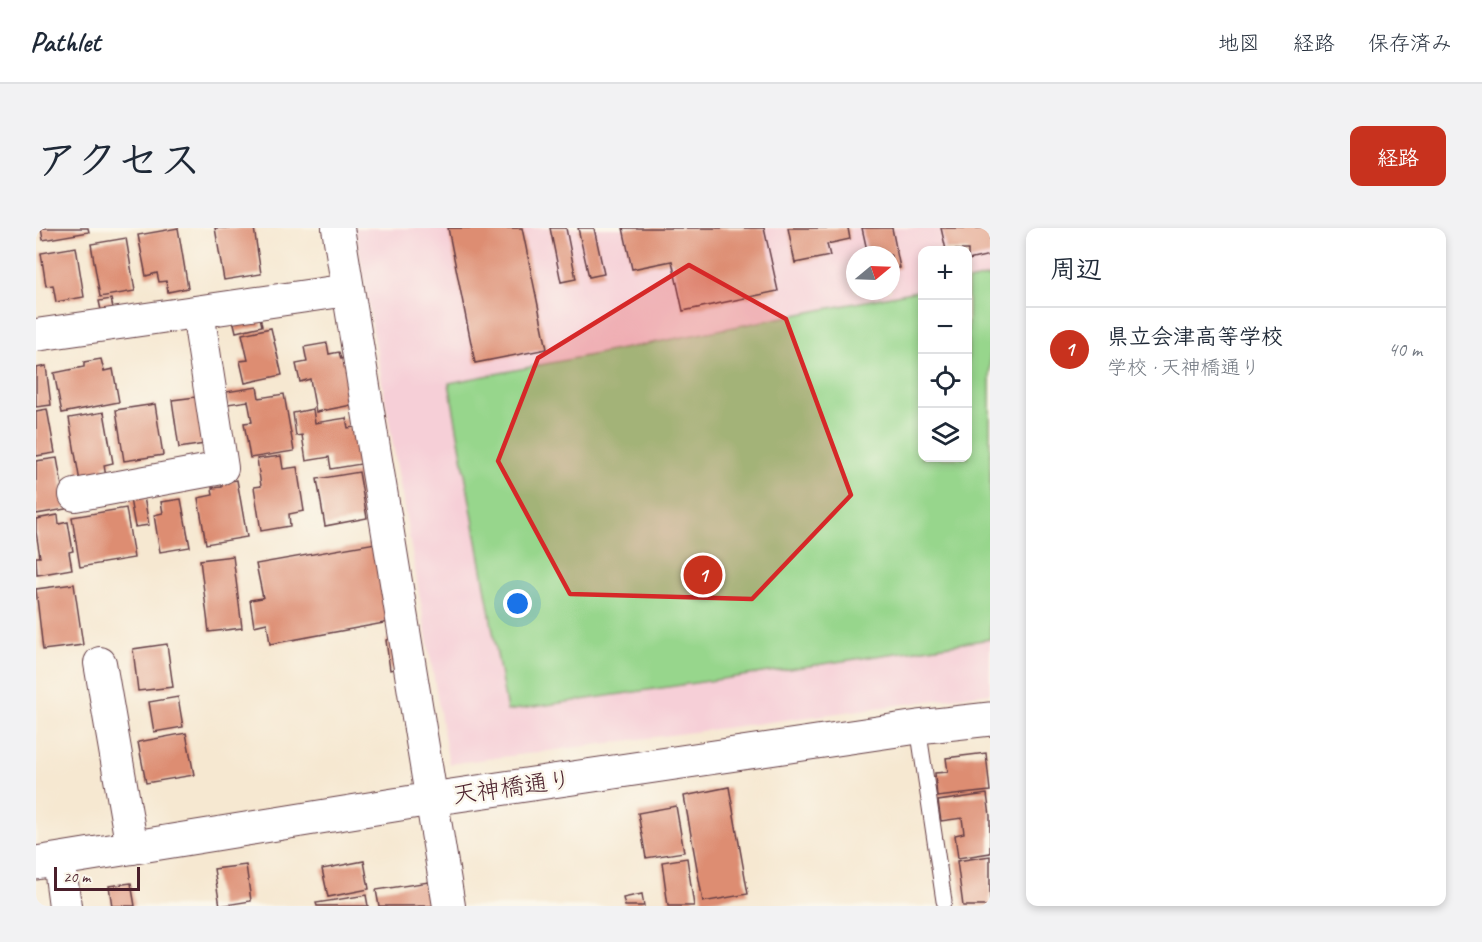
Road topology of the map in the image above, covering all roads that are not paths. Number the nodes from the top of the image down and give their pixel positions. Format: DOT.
graph roads {
  1 [pos="338,228"];
  2 [pos="348,290"];
  3 [pos="198,312"];
  4 [pos="36,335"];
  5 [pos="75,495"];
  6 [pos="100,663"];
  7 [pos="990,719"];
  8 [pos="918,727"];
  9 [pos="431,799"];
  10 [pos="132,848"];
  11 [pos="48,861"];
  12 [pos="944,901"];
  13 [pos="65,906"];
  14 [pos="449,906"];
  1 -- 2 [label="street"];
  2 -- 3 [label="street"];
  2 -- 9 [label="street"];
  3 -- 4 [label="street"];
  3 -- 5 [label="street"];
  6 -- 10 [label="street"];
  7 -- 8 [label="street, 天神橋通り"];
  8 -- 9 [label="street, 天神橋通り"];
  8 -- 12 [label="lane"];
  9 -- 10 [label="street, 天神橋通り"];
  9 -- 14 [label="street"];
  10 -- 11 [label="street, 天神橋通り"];
  11 -- 13 [label="street"];
}
